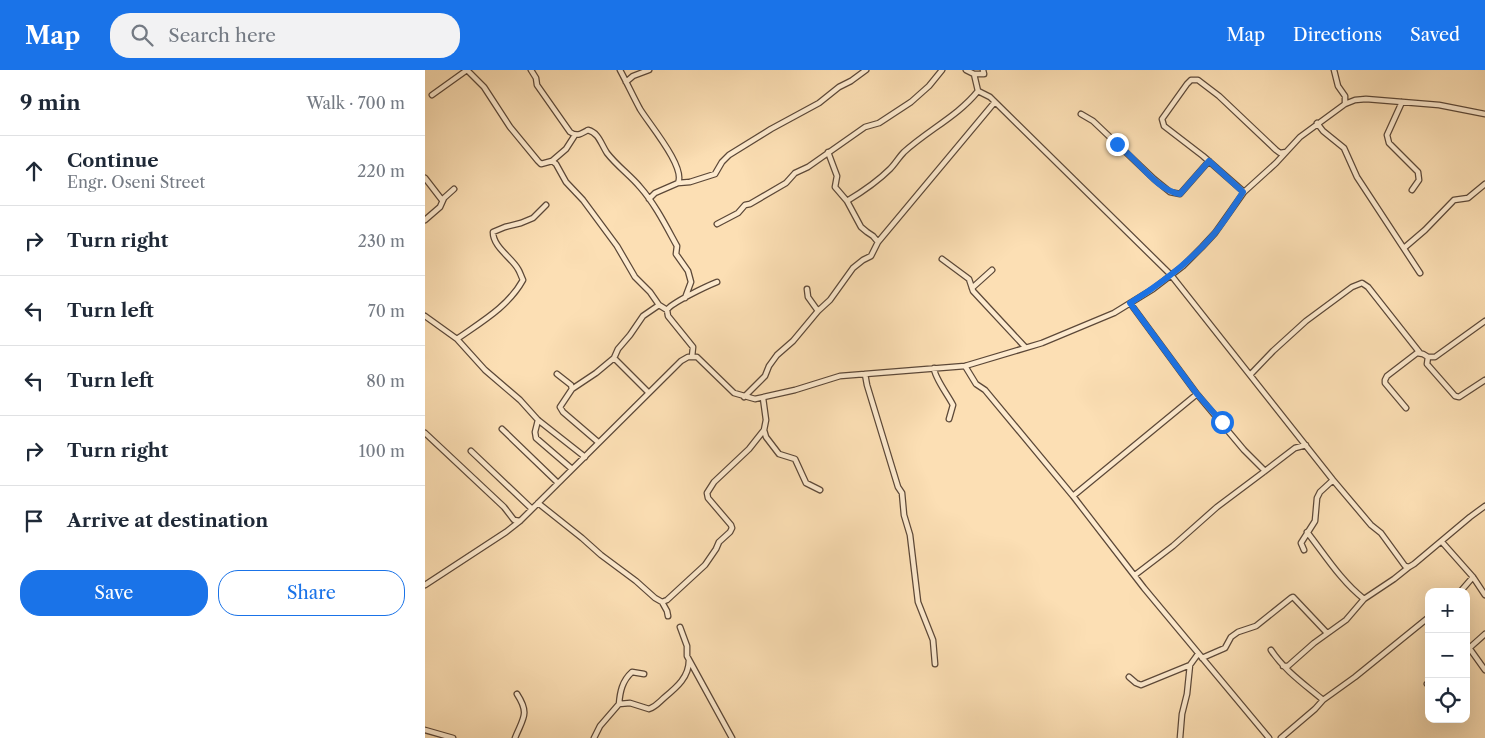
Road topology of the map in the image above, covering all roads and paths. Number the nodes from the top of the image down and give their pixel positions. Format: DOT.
graph roads {
  1 [pos="467,70"];
  2 [pos="531,70"];
  3 [pos="620,70"];
  4 [pos="649,70"];
  5 [pos="866,70"];
  6 [pos="942,70"];
  7 [pos="966,70"];
  8 [pos="983,70"];
  9 [pos="1334,70"];
  10 [pos="974,74"];
  11 [pos="626,82"];
  12 [pos="978,91"];
  13 [pos="432,95"];
  14 [pos="1403,102"];
  15 [pos="994,103"];
  16 [pos="1345,104"];
  17 [pos="1081,114"];
  18 [pos="1485,114"];
  19 [pos="1317,123"];
  20 [pos="575,135"];
  21 [pos="828,152"];
  22 [pos="1286,152"];
  23 [pos="552,161"];
  24 [pos="1209,161"];
  25 [pos="425,178"];
  26 [pos="681,183"];
  27 [pos="1485,184"];
  28 [pos="454,190"];
  29 [pos="1412,190"];
  30 [pos="1243,192"];
  31 [pos="442,200"];
  32 [pos="649,200"];
  33 [pos="847,202"];
  34 [pos="545,205"];
  35 [pos="425,220"];
  36 [pos="717,224"];
  37 [pos="878,242"];
  38 [pos="1404,248"];
  39 [pos="942,259"];
  40 [pos="992,270"];
  41 [pos="1420,273"];
  42 [pos="1171,275"];
  43 [pos="717,282"];
  44 [pos="972,288"];
  45 [pos="807,289"];
  46 [pos="685,298"];
  47 [pos="1130,303"];
  48 [pos="659,306"];
  49 [pos="667,310"];
  50 [pos="818,311"];
  51 [pos="425,316"];
  52 [pos="1485,321"];
  53 [pos="457,340"];
  54 [pos="1025,347"];
  55 [pos="1420,353"];
  56 [pos="693,356"];
  57 [pos="614,358"];
  58 [pos="1428,358"];
  59 [pos="965,366"];
  60 [pos="934,368"];
  61 [pos="557,374"];
  62 [pos="865,374"];
  63 [pos="1250,375"];
  64 [pos="1485,380"];
  65 [pos="572,389"];
  66 [pos="648,392"];
  67 [pos="1197,394"];
  68 [pos="744,397"];
  69 [pos="763,398"];
  70 [pos="1406,408"];
  71 [pos="949,419"];
  72 [pos="538,420"];
  73 [pos="502,429"];
  74 [pos="764,430"];
  75 [pos="425,433"];
  76 [pos="598,442"];
  77 [pos="1306,445"];
  78 [pos="471,451"];
  79 [pos="585,456"];
  80 [pos="572,469"];
  81 [pos="1265,471"];
  82 [pos="1333,480"];
  83 [pos="558,483"];
  84 [pos="820,490"];
  85 [pos="1073,496"];
  86 [pos="538,503"];
  87 [pos="1485,507"];
  88 [pos="532,509"];
  89 [pos="1485,513"];
  90 [pos="514,520"];
  91 [pos="520,521"];
  92 [pos="513,526"];
  93 [pos="1307,532"];
  94 [pos="1442,542"];
  95 [pos="1304,550"];
  96 [pos="1409,567"];
  97 [pos="1135,575"];
  98 [pos="1473,577"];
  99 [pos="425,585"];
  100 [pos="1463,588"];
  101 [pos="1485,595"];
  102 [pos="1364,599"];
  103 [pos="662,602"];
  104 [pos="668,616"];
  105 [pos="1425,620"];
  106 [pos="679,626"];
  107 [pos="1327,633"];
  108 [pos="1485,634"];
  109 [pos="1470,648"];
  110 [pos="1271,650"];
  111 [pos="1470,652"];
  112 [pos="1198,654"];
  113 [pos="1202,658"];
  114 [pos="689,660"];
  115 [pos="935,664"];
  116 [pos="1190,665"];
  117 [pos="1283,666"];
  118 [pos="1485,670"];
  119 [pos="644,674"];
  120 [pos="1129,677"];
  121 [pos="517,694"];
  122 [pos="1323,700"];
  123 [pos="619,704"];
  124 [pos="425,730"];
  125 [pos="453,738"];
  126 [pos="515,738"];
  127 [pos="594,738"];
  128 [pos="732,738"];
  129 [pos="1180,738"];
  130 [pos="1269,738"];
  131 [pos="1281,738"];
  1 -- 13 [label="street"];
  1 -- 23 [label="street"];
  2 -- 20 [label="street"];
  3 -- 11 [label="street"];
  4 -- 11 [label="street"];
  5 -- 26 [label="street"];
  6 -- 21 [label="street"];
  7 -- 10 [label="street"];
  8 -- 10 [label="street"];
  9 -- 16 [label="street"];
  10 -- 12 [label="street"];
  11 -- 26 [label="street"];
  12 -- 15 [label="street"];
  12 -- 33 [label="street"];
  14 -- 16 [label="street"];
  14 -- 18 [label="street"];
  14 -- 29 [label="street"];
  15 -- 37 [label="street"];
  15 -- 42 [label="street"];
  16 -- 19 [label="street"];
  17 -- 24 [label="street"];
  19 -- 22 [label="street"];
  19 -- 38 [label="street"];
  20 -- 23 [label="street"];
  20 -- 32 [label="street"];
  21 -- 33 [label="street"];
  21 -- 36 [label="street"];
  22 -- 24 [label="street"];
  22 -- 30 [label="street"];
  23 -- 48 [label="street"];
  24 -- 30 [label="street"];
  25 -- 31 [label="street"];
  26 -- 32 [label="street"];
  27 -- 38 [label="street"];
  28 -- 31 [label="street"];
  30 -- 42 [label="street"];
  31 -- 35 [label="street"];
  32 -- 46 [label="street"];
  33 -- 37 [label="street"];
  34 -- 53 [label="street"];
  37 -- 50 [label="street"];
  38 -- 41 [label="street"];
  39 -- 44 [label="street"];
  40 -- 44 [label="street"];
  42 -- 47 [label="street"];
  42 -- 63 [label="street"];
  43 -- 46 [label="street"];
  44 -- 54 [label="street"];
  45 -- 50 [label="street"];
  46 -- 49 [label="street"];
  47 -- 54 [label="street"];
  47 -- 67 [label="street"];
  48 -- 49 [label="street"];
  48 -- 57 [label="street"];
  49 -- 56 [label="street"];
  50 -- 68 [label="street"];
  51 -- 53 [label="street"];
  52 -- 58 [label="street"];
  53 -- 72 [label="street"];
  54 -- 59 [label="street"];
  55 -- 58 [label="street"];
  55 -- 63 [label="street"];
  55 -- 70 [label="street"];
  56 -- 66 [label="street"];
  56 -- 68 [label="street"];
  57 -- 65 [label="street"];
  57 -- 66 [label="street"];
  58 -- 64 [label="street"];
  59 -- 60 [label="street"];
  59 -- 85 [label="street"];
  60 -- 62 [label="street"];
  60 -- 71 [label="street"];
  61 -- 65 [label="street"];
  62 -- 69 [label="street"];
  62 -- 115 [label="street"];
  63 -- 77 [label="street"];
  65 -- 76 [label="street"];
  66 -- 76 [label="street"];
  67 -- 81 [label="street"];
  67 -- 85 [label="street"];
  68 -- 69 [label="street"];
  69 -- 74 [label="street"];
  72 -- 79 [label="street"];
  72 -- 80 [label="street"];
  73 -- 83 [label="street"];
  74 -- 84 [label="street"];
  74 -- 103 [label="street"];
  75 -- 90 [label="street"];
  76 -- 79 [label="street"];
  77 -- 81 [label="street"];
  77 -- 82 [label="street"];
  78 -- 88 [label="street"];
  79 -- 80 [label="street"];
  80 -- 83 [label="street"];
  81 -- 97 [label="street"];
  82 -- 93 [label="street"];
  82 -- 96 [label="street"];
  83 -- 86 [label="street"];
  85 -- 97 [label="street"];
  86 -- 88 [label="street"];
  86 -- 103 [label="street"];
  87 -- 89 [label="street"];
  87 -- 94 [label="street"];
  88 -- 91 [label="street"];
  90 -- 91 [label="street"];
  90 -- 92 [label="street"];
  91 -- 92 [label="street"];
  92 -- 99 [label="street"];
  93 -- 95 [label="street"];
  93 -- 102 [label="street"];
  94 -- 96 [label="street"];
  94 -- 98 [label="street"];
  96 -- 102 [label="street"];
  97 -- 112 [label="street"];
  98 -- 100 [label="street"];
  98 -- 101 [label="street"];
  102 -- 107 [label="street"];
  103 -- 104 [label="street"];
  105 -- 122 [label="street"];
  106 -- 114 [label="street"];
  107 -- 113 [label="street"];
  107 -- 117 [label="street"];
  108 -- 109 [label="street"];
  110 -- 117 [label="street"];
  111 -- 118 [label="street"];
  112 -- 113 [label="street"];
  112 -- 116 [label="street"];
  113 -- 130 [label="street"];
  114 -- 123 [label="street"];
  114 -- 128 [label="street"];
  116 -- 120 [label="street"];
  116 -- 129 [label="street"];
  117 -- 122 [label="street"];
  119 -- 123 [label="street"];
  121 -- 126 [label="street"];
  122 -- 131 [label="street"];
  123 -- 127 [label="street"];
  124 -- 125 [label="street"];
}
